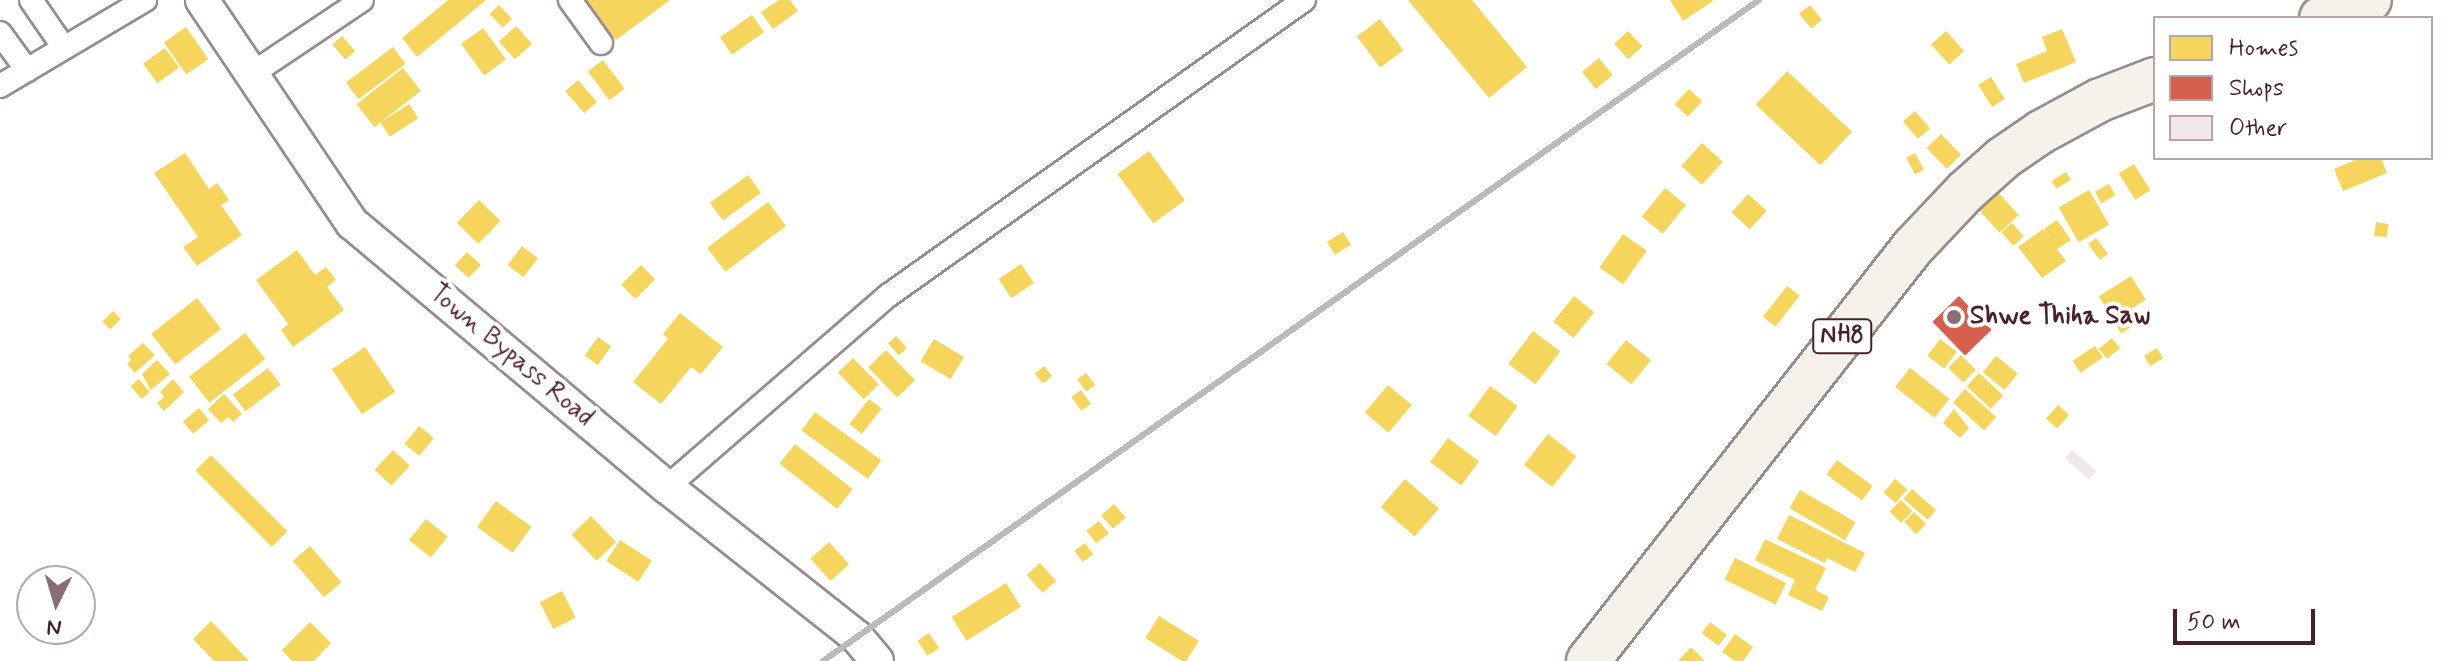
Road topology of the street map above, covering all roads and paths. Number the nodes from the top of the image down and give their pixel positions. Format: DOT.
graph roads {
  1 [pos="31,0"];
  2 [pos="145,0"];
  3 [pos="202,0"];
  4 [pos="362,0"];
  5 [pos="570,0"];
  6 [pos="1304,0"];
  7 [pos="2370,0"];
  8 [pos="115,7"];
  9 [pos="2326,16"];
  10 [pos="0,33"];
  11 [pos="601,43"];
  12 [pos="64,48"];
  13 [pos="27,70"];
  14 [pos="253,73"];
  15 [pos="2153,80"];
  16 [pos="0,86"];
  17 [pos="667,487"];
  18 [pos="877,661"];
  19 [pos="1588,661"];
  1 -- 12 [label="street"];
  2 -- 8 [label="street"];
  3 -- 14 [label="main road, Town Bypass Road"];
  4 -- 14 [label="street"];
  5 -- 11 [label="street"];
  6 -- 17 [label="street"];
  7 -- 9 [label="highway"];
  8 -- 12 [label="street"];
  10 -- 13 [label="street"];
  12 -- 13 [label="street"];
  13 -- 16 [label="street"];
  14 -- 17 [label="main road, Town Bypass Road"];
  15 -- 19 [label="highway, NH8"];
  17 -- 18 [label="main road, Town Bypass Road"];
}
